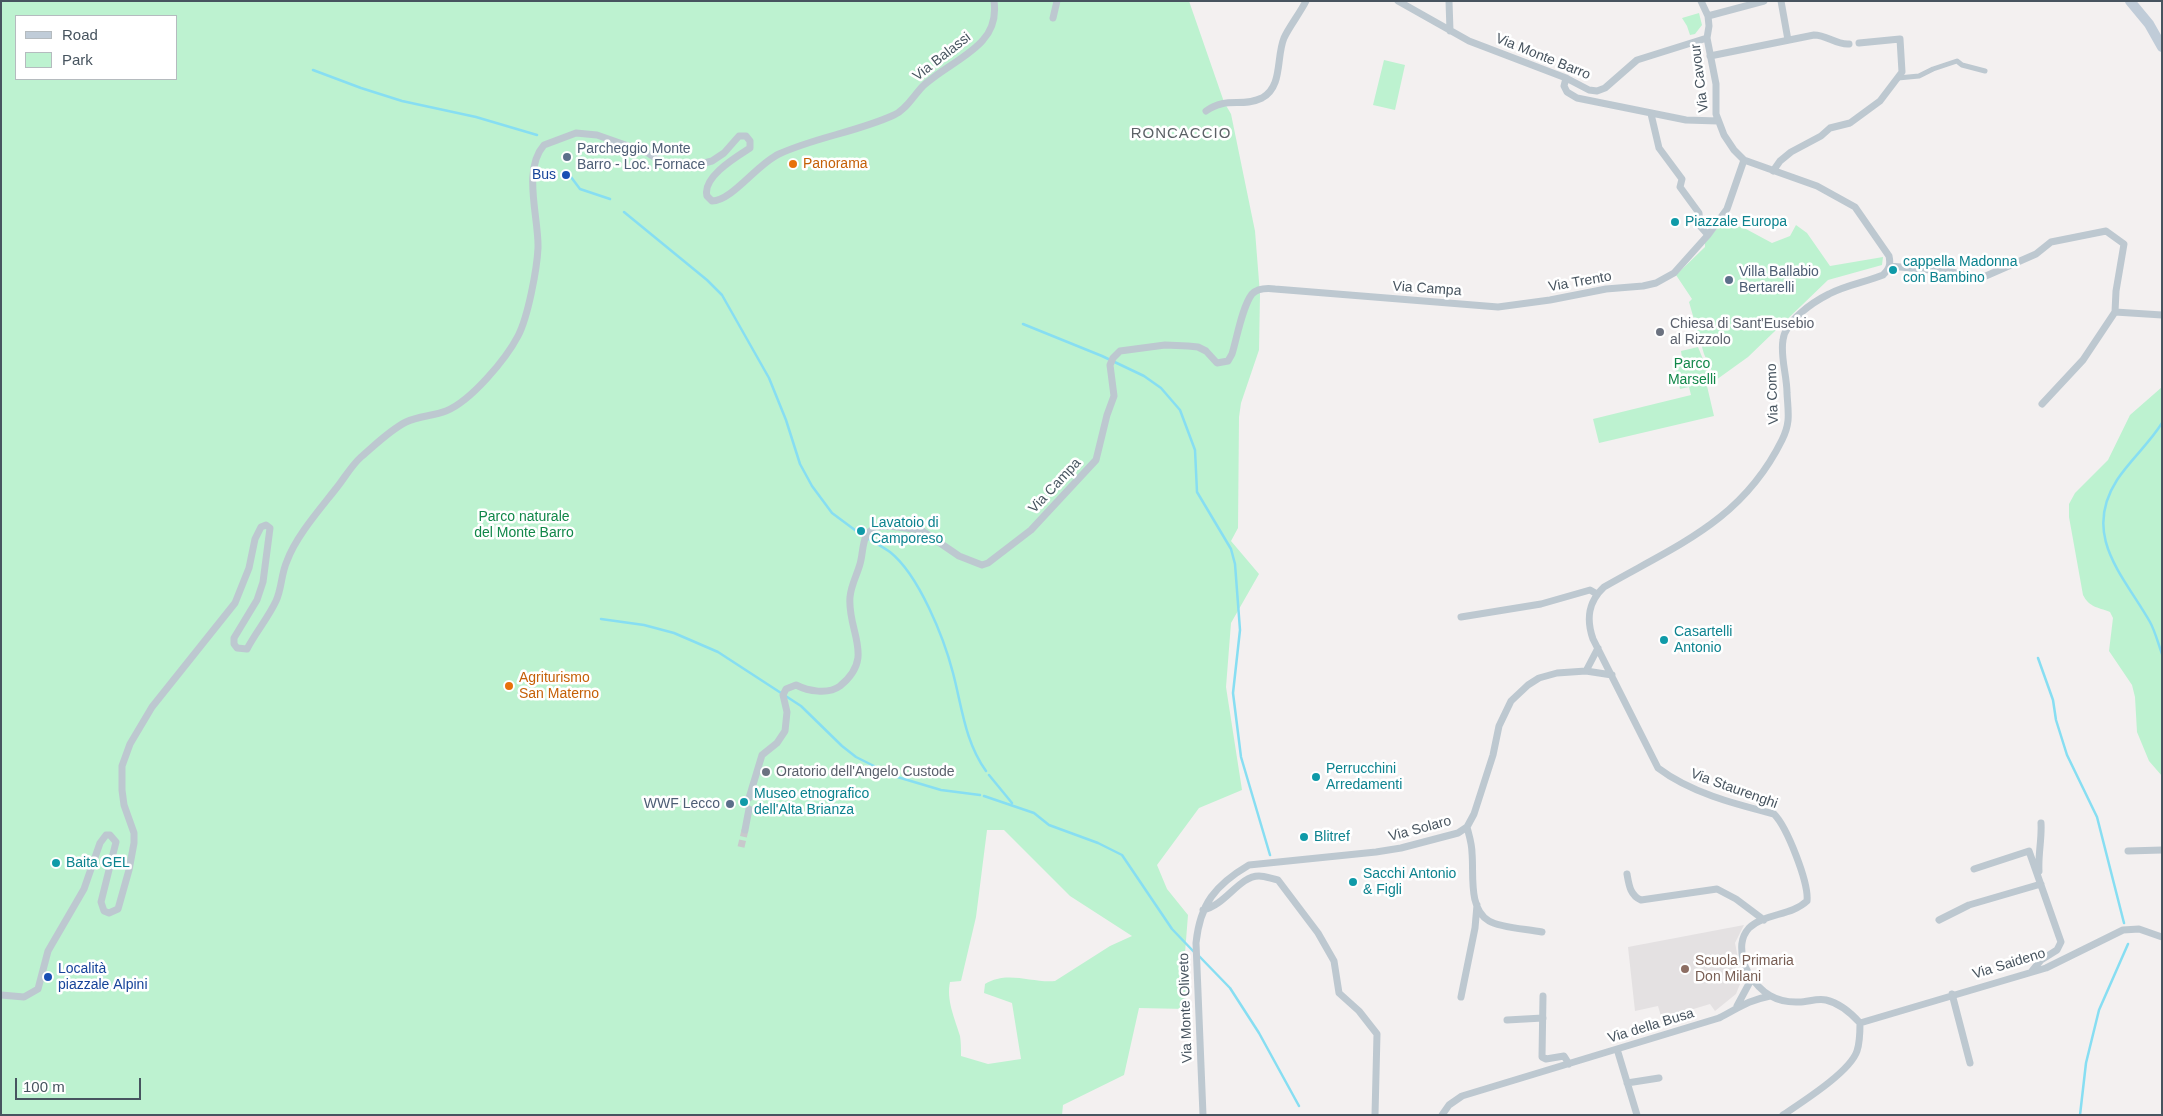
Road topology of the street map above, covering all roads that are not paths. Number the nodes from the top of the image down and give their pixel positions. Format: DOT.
graph roads {
  1 [pos="994,1"];
  2 [pos="1057,1"];
  3 [pos="1306,1"];
  4 [pos="1398,1"];
  5 [pos="1449,1"];
  6 [pos="1701,1"];
  7 [pos="1764,1"];
  8 [pos="1781,1"];
  9 [pos="2130,1"];
  10 [pos="1708,16"];
  11 [pos="1053,18"];
  12 [pos="1450,30"];
  13 [pos="1707,38"];
  14 [pos="1788,40"];
  15 [pos="1859,43"];
  16 [pos="1849,44"];
  17 [pos="2162,47"];
  18 [pos="1710,56"];
  19 [pos="1986,71"];
  20 [pos="1566,78"];
  21 [pos="1898,78"];
  22 [pos="1206,111"];
  23 [pos="1651,114"];
  24 [pos="1718,121"];
  25 [pos="1744,160"];
  26 [pos="1773,171"];
  27 [pos="1708,235"];
  28 [pos="1890,266"];
  29 [pos="1498,307"];
  30 [pos="2115,312"];
  31 [pos="2162,315"];
  32 [pos="2042,404"];
  33 [pos="1597,594"];
  34 [pos="1462,617"];
  35 [pos="1598,648"];
  36 [pos="1586,671"];
  37 [pos="1612,675"];
  38 [pos="749,798"];
  39 [pos="749,809"];
  40 [pos="2041,823"];
  41 [pos="1467,826"];
  42 [pos="745,830"];
  43 [pos="2162,850"];
  44 [pos="2128,852"];
  45 [pos="1974,869"];
  46 [pos="1627,874"];
  47 [pos="2040,881"];
  48 [pos="1206,902"];
  49 [pos="1477,905"];
  50 [pos="1203,910"];
  51 [pos="1764,920"];
  52 [pos="1939,920"];
  53 [pos="1542,932"];
  54 [pos="2162,937"];
  55 [pos="2031,972"];
  56 [pos="1752,978"];
  57 [pos="1952,994"];
  58 [pos="1,995"];
  59 [pos="1543,996"];
  60 [pos="1770,996"];
  61 [pos="1461,997"];
  62 [pos="1737,1006"];
  63 [pos="1542,1018"];
  64 [pos="1507,1020"];
  65 [pos="1860,1023"];
  66 [pos="1617,1049"];
  67 [pos="1970,1062"];
  68 [pos="1569,1064"];
  69 [pos="1659,1078"];
  70 [pos="1627,1083"];
  71 [pos="1203,1115"];
  72 [pos="1375,1115"];
  73 [pos="1442,1115"];
  74 [pos="1636,1115"];
  75 [pos="1783,1115"];
  1 -- 58 [label="street, Via Balassi"];
  2 -- 11 [label="street"];
  3 -- 22 [label="street"];
  4 -- 12 [label="street, Via Monte Barro"];
  5 -- 12 [label="street"];
  6 -- 10 [label="street, Via Cavour"];
  7 -- 10 [label="street"];
  8 -- 14 [label="street"];
  9 -- 17 [label="main road"];
  10 -- 13 [label="street, Via Cavour"];
  12 -- 20 [label="street, Via Monte Barro"];
  13 -- 18 [label="street, Via Cavour"];
  13 -- 20 [label="street, Via Monte Barro"];
  14 -- 16 [label="street"];
  14 -- 18 [label="street"];
  15 -- 21 [label="street"];
  18 -- 24 [label="street, Via Cavour"];
  19 -- 21 [label="street"];
  20 -- 23 [label="street"];
  21 -- 26 [label="street"];
  23 -- 24 [label="street"];
  23 -- 27 [label="street"];
  24 -- 25 [label="street, Via Cavour"];
  25 -- 26 [label="street"];
  25 -- 27 [label="street"];
  26 -- 28 [label="street"];
  27 -- 29 [label="street, Via Trento"];
  28 -- 30 [label="street"];
  28 -- 33 [label="street, Via Como"];
  29 -- 38 [label="street, Via Campa"];
  30 -- 31 [label="street"];
  30 -- 32 [label="street"];
  33 -- 34 [label="street"];
  33 -- 35 [label="street"];
  35 -- 36 [label="street"];
  35 -- 37 [label="street, Via Staurenghi"];
  36 -- 37 [label="street, Via Solaro"];
  36 -- 41 [label="street, Via Solaro"];
  37 -- 51 [label="street, Via Staurenghi"];
  39 -- 42 [label="street"];
  40 -- 47 [label="street"];
  41 -- 48 [label="street, Via Solaro"];
  41 -- 49 [label="street"];
  43 -- 44 [label="street"];
  45 -- 47 [label="street"];
  46 -- 51 [label="street"];
  47 -- 52 [label="street"];
  47 -- 55 [label="street"];
  48 -- 50 [label="street, Via Monte Oliveto"];
  49 -- 53 [label="street"];
  49 -- 61 [label="street"];
  50 -- 71 [label="street, Via Monte Oliveto"];
  50 -- 72 [label="street"];
  51 -- 56 [label="street, Via Staurenghi"];
  54 -- 55 [label="street, Via Saideno"];
  55 -- 57 [label="street, Via Saideno"];
  56 -- 60 [label="street, Via Staurenghi"];
  56 -- 62 [label="street"];
  57 -- 65 [label="street, Via Saideno"];
  57 -- 67 [label="street"];
  59 -- 63 [label="street"];
  60 -- 62 [label="street, Via della Busa"];
  60 -- 65 [label="street"];
  62 -- 66 [label="street, Via della Busa"];
  63 -- 64 [label="street"];
  63 -- 68 [label="street"];
  65 -- 75 [label="street"];
  66 -- 68 [label="street, Via della Busa"];
  66 -- 70 [label="street"];
  68 -- 73 [label="street, Via della Busa"];
  69 -- 70 [label="street"];
  70 -- 74 [label="street"];
}
